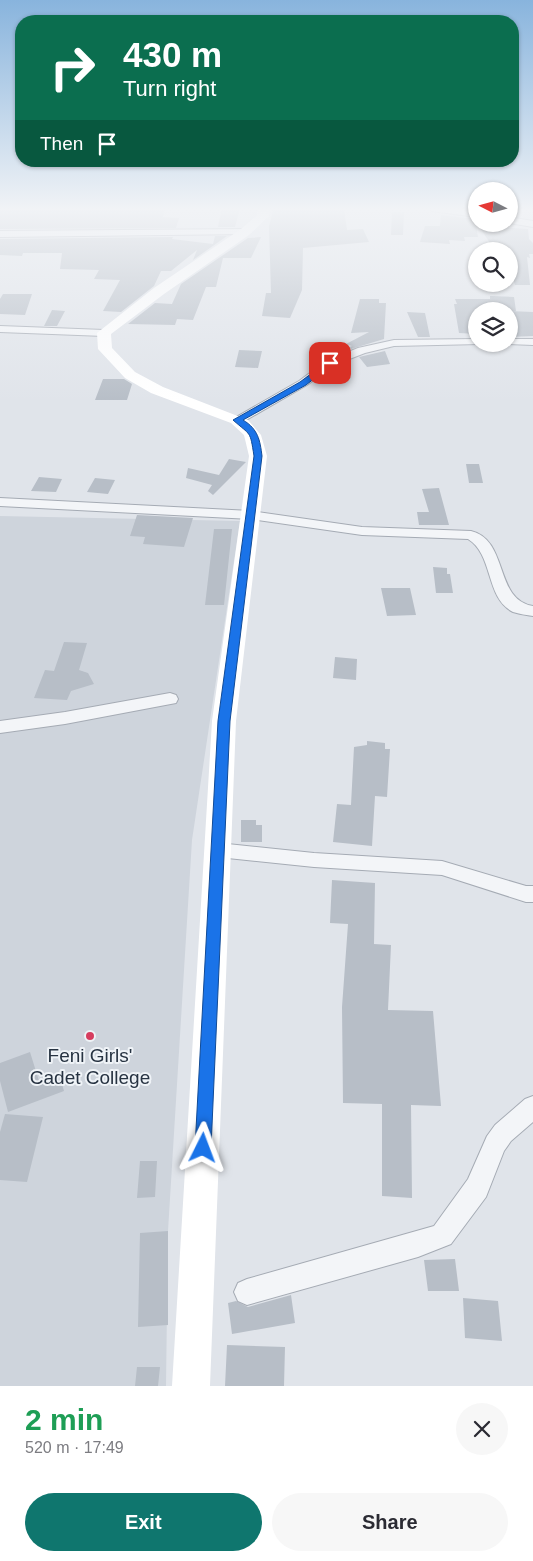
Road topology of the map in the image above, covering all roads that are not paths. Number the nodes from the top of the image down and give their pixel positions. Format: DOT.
graph roads {
  1 [pos="186,273"];
  2 [pos="0,329"];
  3 [pos="104,333"];
  4 [pos="468,342"];
  5 [pos="518,342"];
  6 [pos="533,342"];
  7 [pos="237,420"];
  8 [pos="0,502"];
  9 [pos="251,514"];
  10 [pos="533,611"];
  11 [pos="170,699"];
  12 [pos="0,727"];
  13 [pos="218,850"];
  14 [pos="533,894"];
  15 [pos="533,1106"];
  16 [pos="248,1292"];
  17 [pos="191,1386"];
  1 -- 3 [label="main road"];
  2 -- 3 [label="street"];
  3 -- 7 [label="main road"];
  4 -- 7 [label="street"];
  5 -- 6 [label="street"];
  7 -- 9 [label="main road"];
  8 -- 9 [label="street"];
  9 -- 10 [label="street"];
  9 -- 13 [label="main road"];
  11 -- 12 [label="street"];
  13 -- 14 [label="street"];
  13 -- 17 [label="main road"];
  15 -- 16 [label="street"];
}
